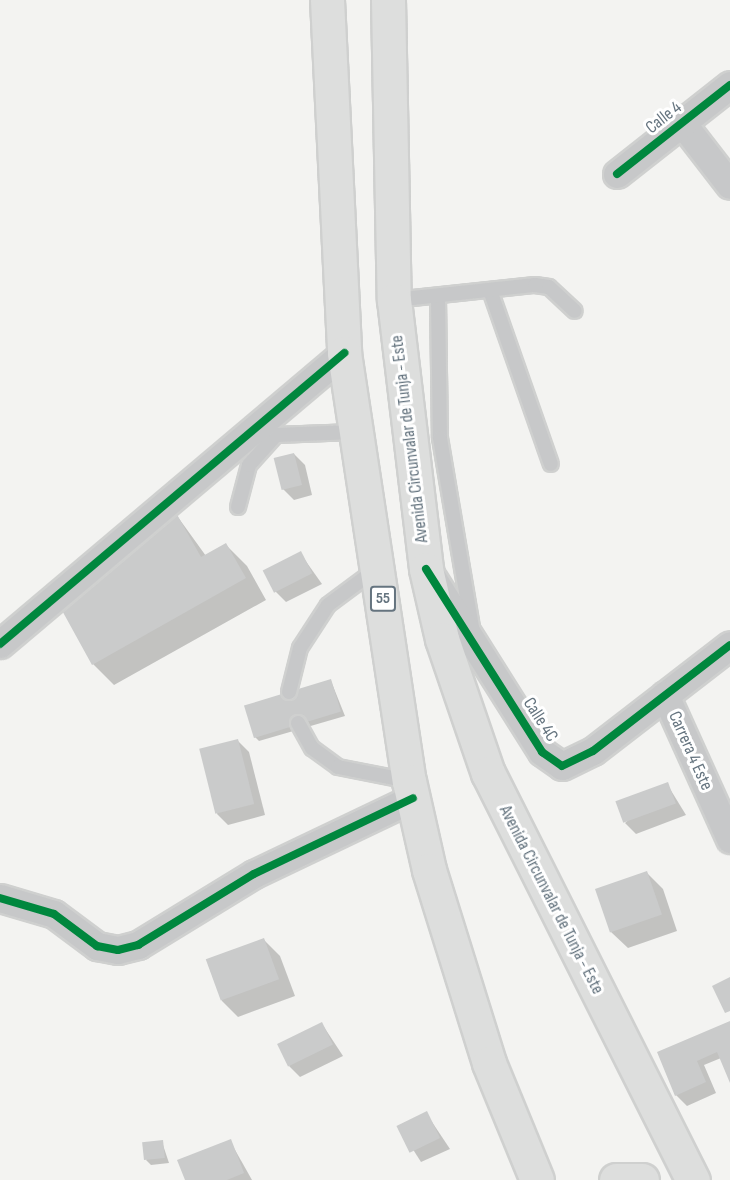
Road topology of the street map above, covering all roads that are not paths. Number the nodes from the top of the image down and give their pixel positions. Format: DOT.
graph roads {
  1 [pos="327,0"];
  2 [pos="388,0"];
  3 [pos="730,85"];
  4 [pos="682,123"];
  5 [pos="617,174"];
  6 [pos="730,185"];
  7 [pos="491,293"];
  8 [pos="438,299"];
  9 [pos="394,300"];
  10 [pos="575,311"];
  11 [pos="344,353"];
  12 [pos="354,432"];
  13 [pos="551,464"];
  14 [pos="238,507"];
  15 [pos="380,567"];
  16 [pos="426,569"];
  17 [pos="0,644"];
  18 [pos="730,645"];
  19 [pos="476,648"];
  20 [pos="289,692"];
  21 [pos="665,695"];
  22 [pos="297,723"];
  23 [pos="411,789"];
  24 [pos="730,839"];
  25 [pos="0,898"];
  26 [pos="536,1180"];
  27 [pos="616,1180"];
  28 [pos="642,1180"];
  29 [pos="693,1180"];
  1 -- 11 [label="highway, 55"];
  2 -- 9 [label="highway, Avenida Circunvalar de Tunja - Este"];
  3 -- 4 [label="street, Calle 4"];
  4 -- 5 [label="street, Calle 4"];
  4 -- 6 [label="street"];
  7 -- 8 [label="lane"];
  7 -- 10 [label="lane"];
  7 -- 13 [label="lane"];
  8 -- 9 [label="lane"];
  8 -- 19 [label="lane"];
  9 -- 16 [label="highway, Avenida Circunvalar de Tunja - Este"];
  11 -- 12 [label="highway, 55"];
  11 -- 17 [label="street"];
  12 -- 14 [label="lane"];
  12 -- 15 [label="highway, 55"];
  15 -- 20 [label="lane"];
  15 -- 23 [label="highway, 55"];
  16 -- 19 [label="street, Calle 4C"];
  16 -- 29 [label="highway, Avenida Circunvalar de Tunja - Este"];
  18 -- 21 [label="street, Calle 4C"];
  19 -- 21 [label="street, Calle 4C"];
  21 -- 24 [label="street, Carrera 4 Este"];
  22 -- 23 [label="lane"];
  23 -- 25 [label="street"];
  23 -- 26 [label="highway, 55"];
  27 -- 28 [label="highway"];
}
